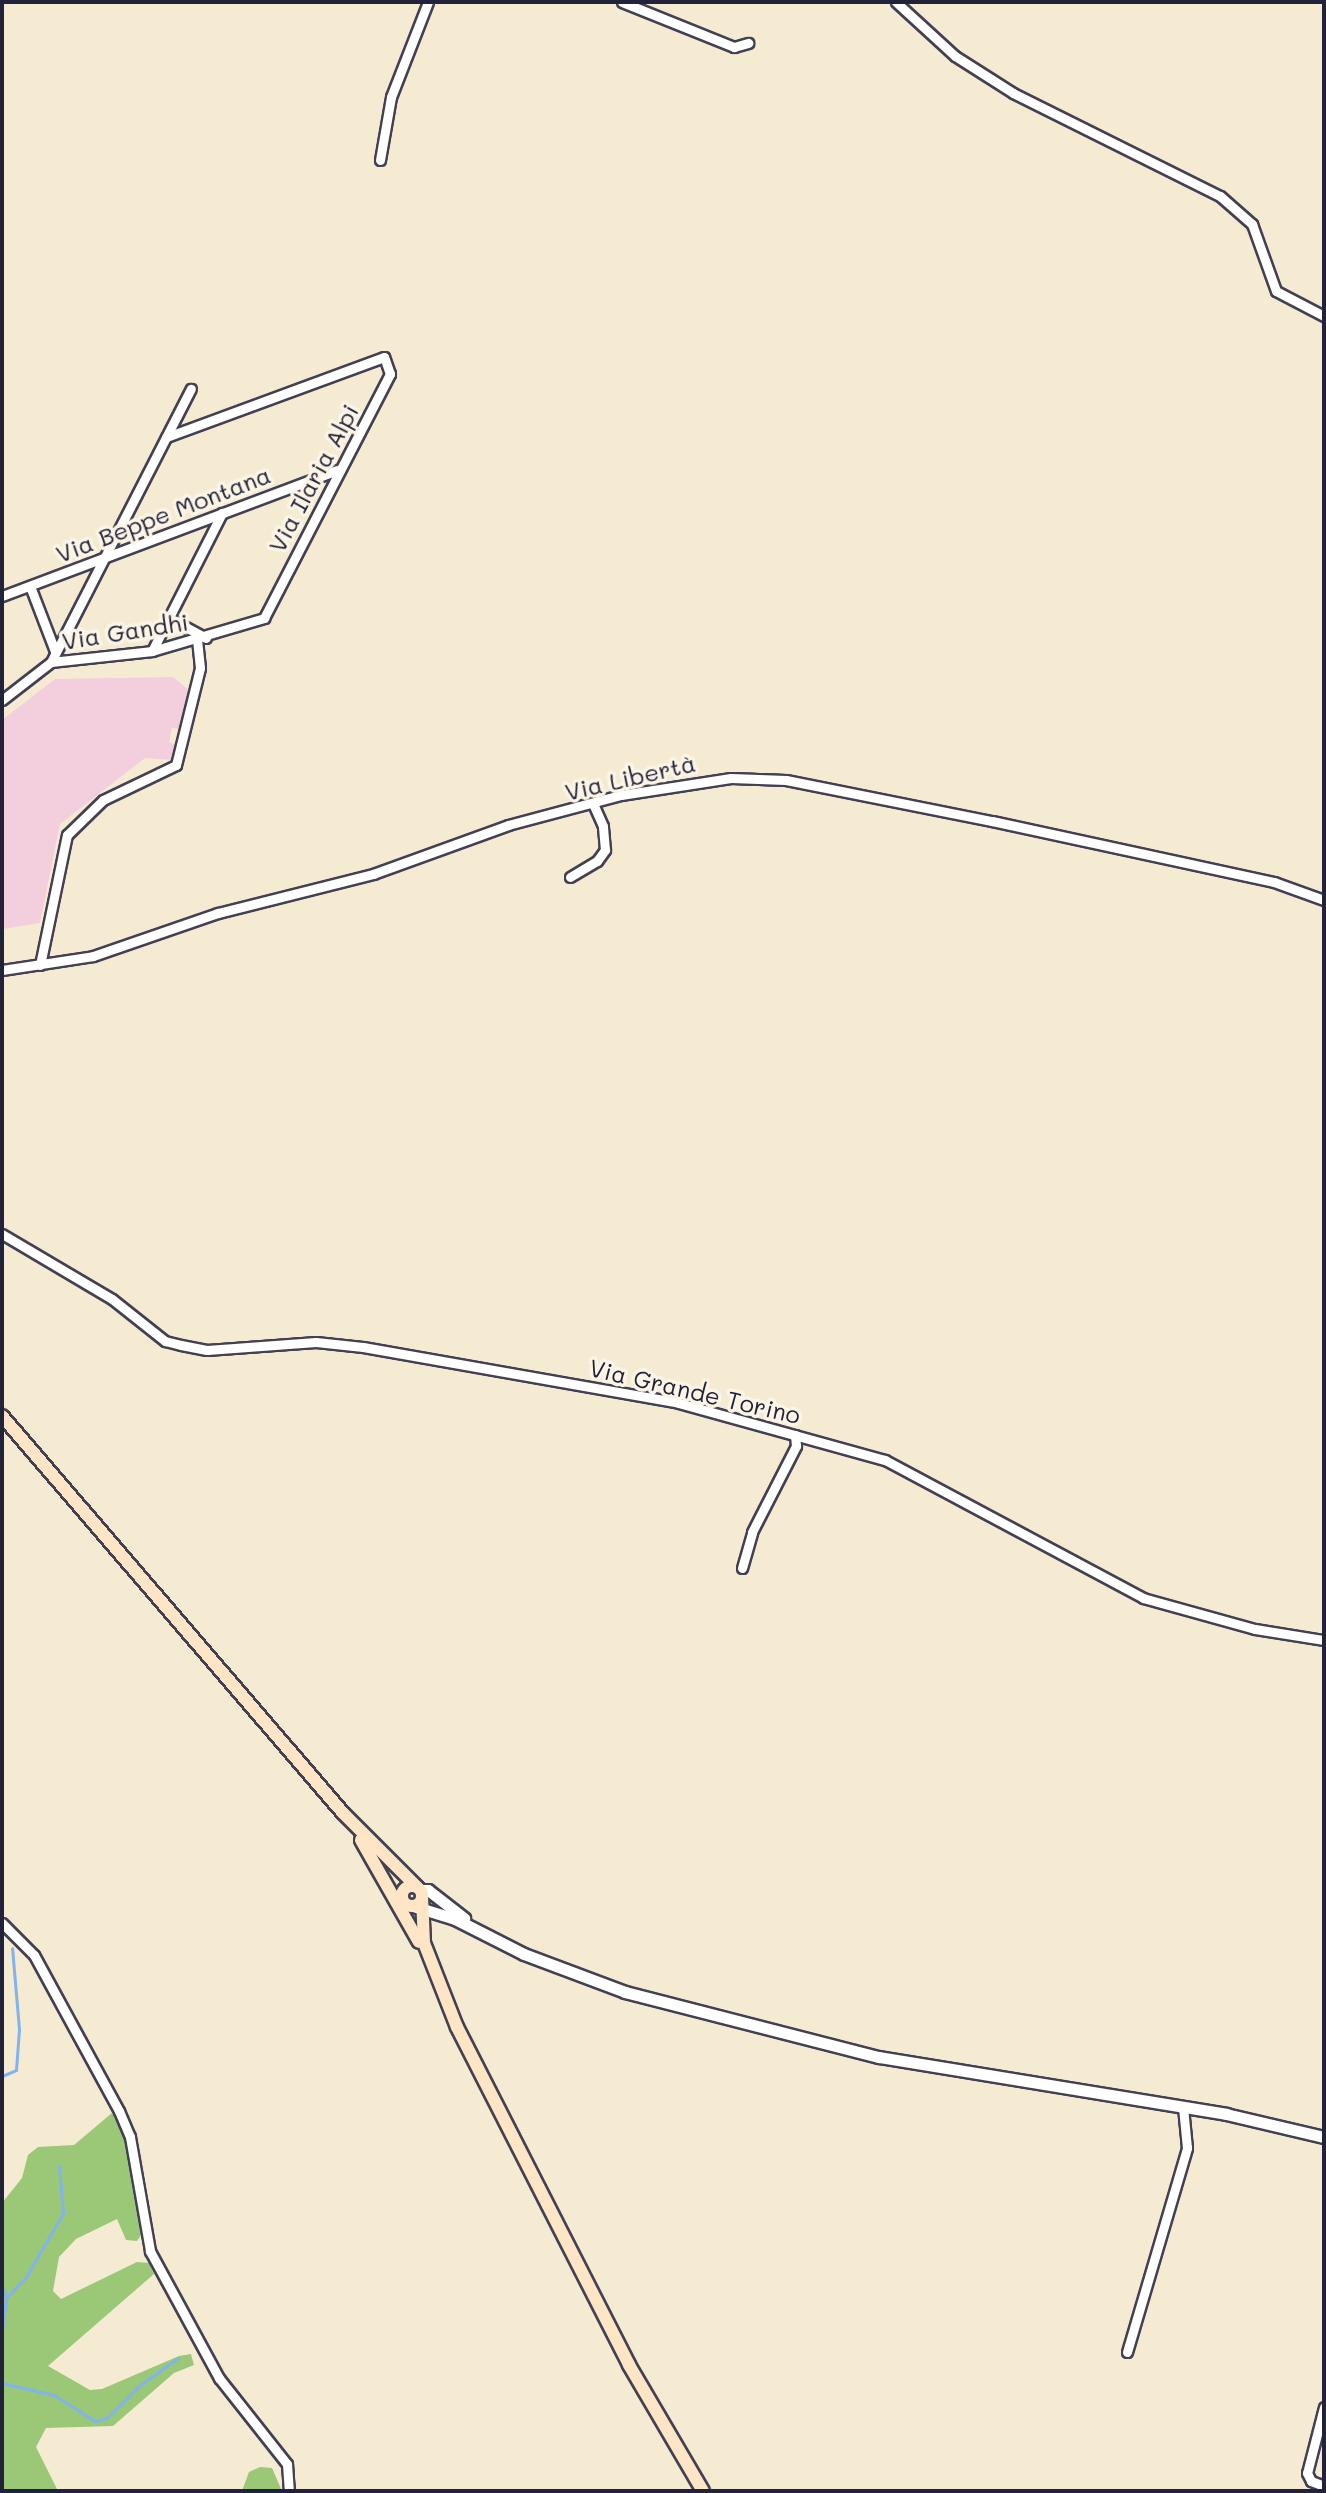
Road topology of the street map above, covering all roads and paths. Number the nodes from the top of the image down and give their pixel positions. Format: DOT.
graph roads {
  1 [pos="428,2"];
  2 [pos="622,2"];
  3 [pos="896,2"];
  4 [pos="748,43"];
  5 [pos="380,160"];
  6 [pos="1324,316"];
  7 [pos="191,389"];
  8 [pos="166,437"];
  9 [pos="337,470"];
  10 [pos="222,513"];
  11 [pos="102,558"];
  12 [pos="30,586"];
  13 [pos="2,596"];
  14 [pos="169,618"];
  15 [pos="264,618"];
  16 [pos="202,639"];
  17 [pos="55,651"];
  18 [pos="152,651"];
  19 [pos="51,662"];
  20 [pos="2,700"];
  21 [pos="593,804"];
  22 [pos="570,877"];
  23 [pos="1324,900"];
  24 [pos="40,965"];
  25 [pos="2,970"];
  26 [pos="2,1234"];
  27 [pos="2,1416"];
  28 [pos="795,1435"];
  29 [pos="742,1568"];
  30 [pos="1324,1640"];
  31 [pos="343,1813"];
  32 [pos="413,1899"];
  33 [pos="437,1913"];
  34 [pos="2,1923"];
  35 [pos="422,1925"];
  36 [pos="477,1929"];
  37 [pos="431,1962"];
  38 [pos="1183,2107"];
  39 [pos="1324,2137"];
  40 [pos="1127,2352"];
  41 [pos="1324,2407"];
  42 [pos="1324,2486"];
  43 [pos="289,2491"];
  44 [pos="703,2491"];
  1 -- 5 [label="street"];
  2 -- 4 [label="street"];
  3 -- 6 [label="street"];
  7 -- 8 [label="street"];
  8 -- 9 [label="street, Via Ilaria Alpi"];
  8 -- 11 [label="street"];
  9 -- 10 [label="street, Via Beppe Montana"];
  9 -- 15 [label="street, Via Ilaria Alpi"];
  10 -- 11 [label="street, Via Beppe Montana"];
  10 -- 14 [label="street"];
  11 -- 12 [label="street, Via Beppe Montana"];
  11 -- 17 [label="street"];
  12 -- 13 [label="street, Via Beppe Montana"];
  12 -- 17 [label="street"];
  14 -- 16 [label="street"];
  14 -- 18 [label="street"];
  15 -- 16 [label="street, Via Gandhi"];
  16 -- 18 [label="street, Via Gandhi"];
  16 -- 24 [label="street"];
  17 -- 19 [label="street"];
  18 -- 19 [label="street, Via Gandhi"];
  19 -- 20 [label="street, Via Gandhi"];
  21 -- 22 [label="street"];
  21 -- 23 [label="street, Via Libertà"];
  21 -- 24 [label="street, Via Libertà"];
  24 -- 25 [label="street, Via Libertà"];
  26 -- 28 [label="street, Via Grande Torino"];
  27 -- 31 [label="main road"];
  28 -- 29 [label="street"];
  28 -- 30 [label="street, Via Grande Torino"];
  31 -- 32 [label="main road"];
  31 -- 32 [label="main road"];
  32 -- 33 [label="street"];
  32 -- 35 [label="main road"];
  32 -- 36 [label="street"];
  32 -- 37 [label="main road"];
  33 -- 35 [label="street"];
  33 -- 36 [label="street"];
  34 -- 43 [label="street"];
  35 -- 37 [label="main road"];
  36 -- 38 [label="street"];
  37 -- 44 [label="main road"];
  38 -- 39 [label="street"];
  38 -- 40 [label="street"];
  41 -- 42 [label="street"];
}
